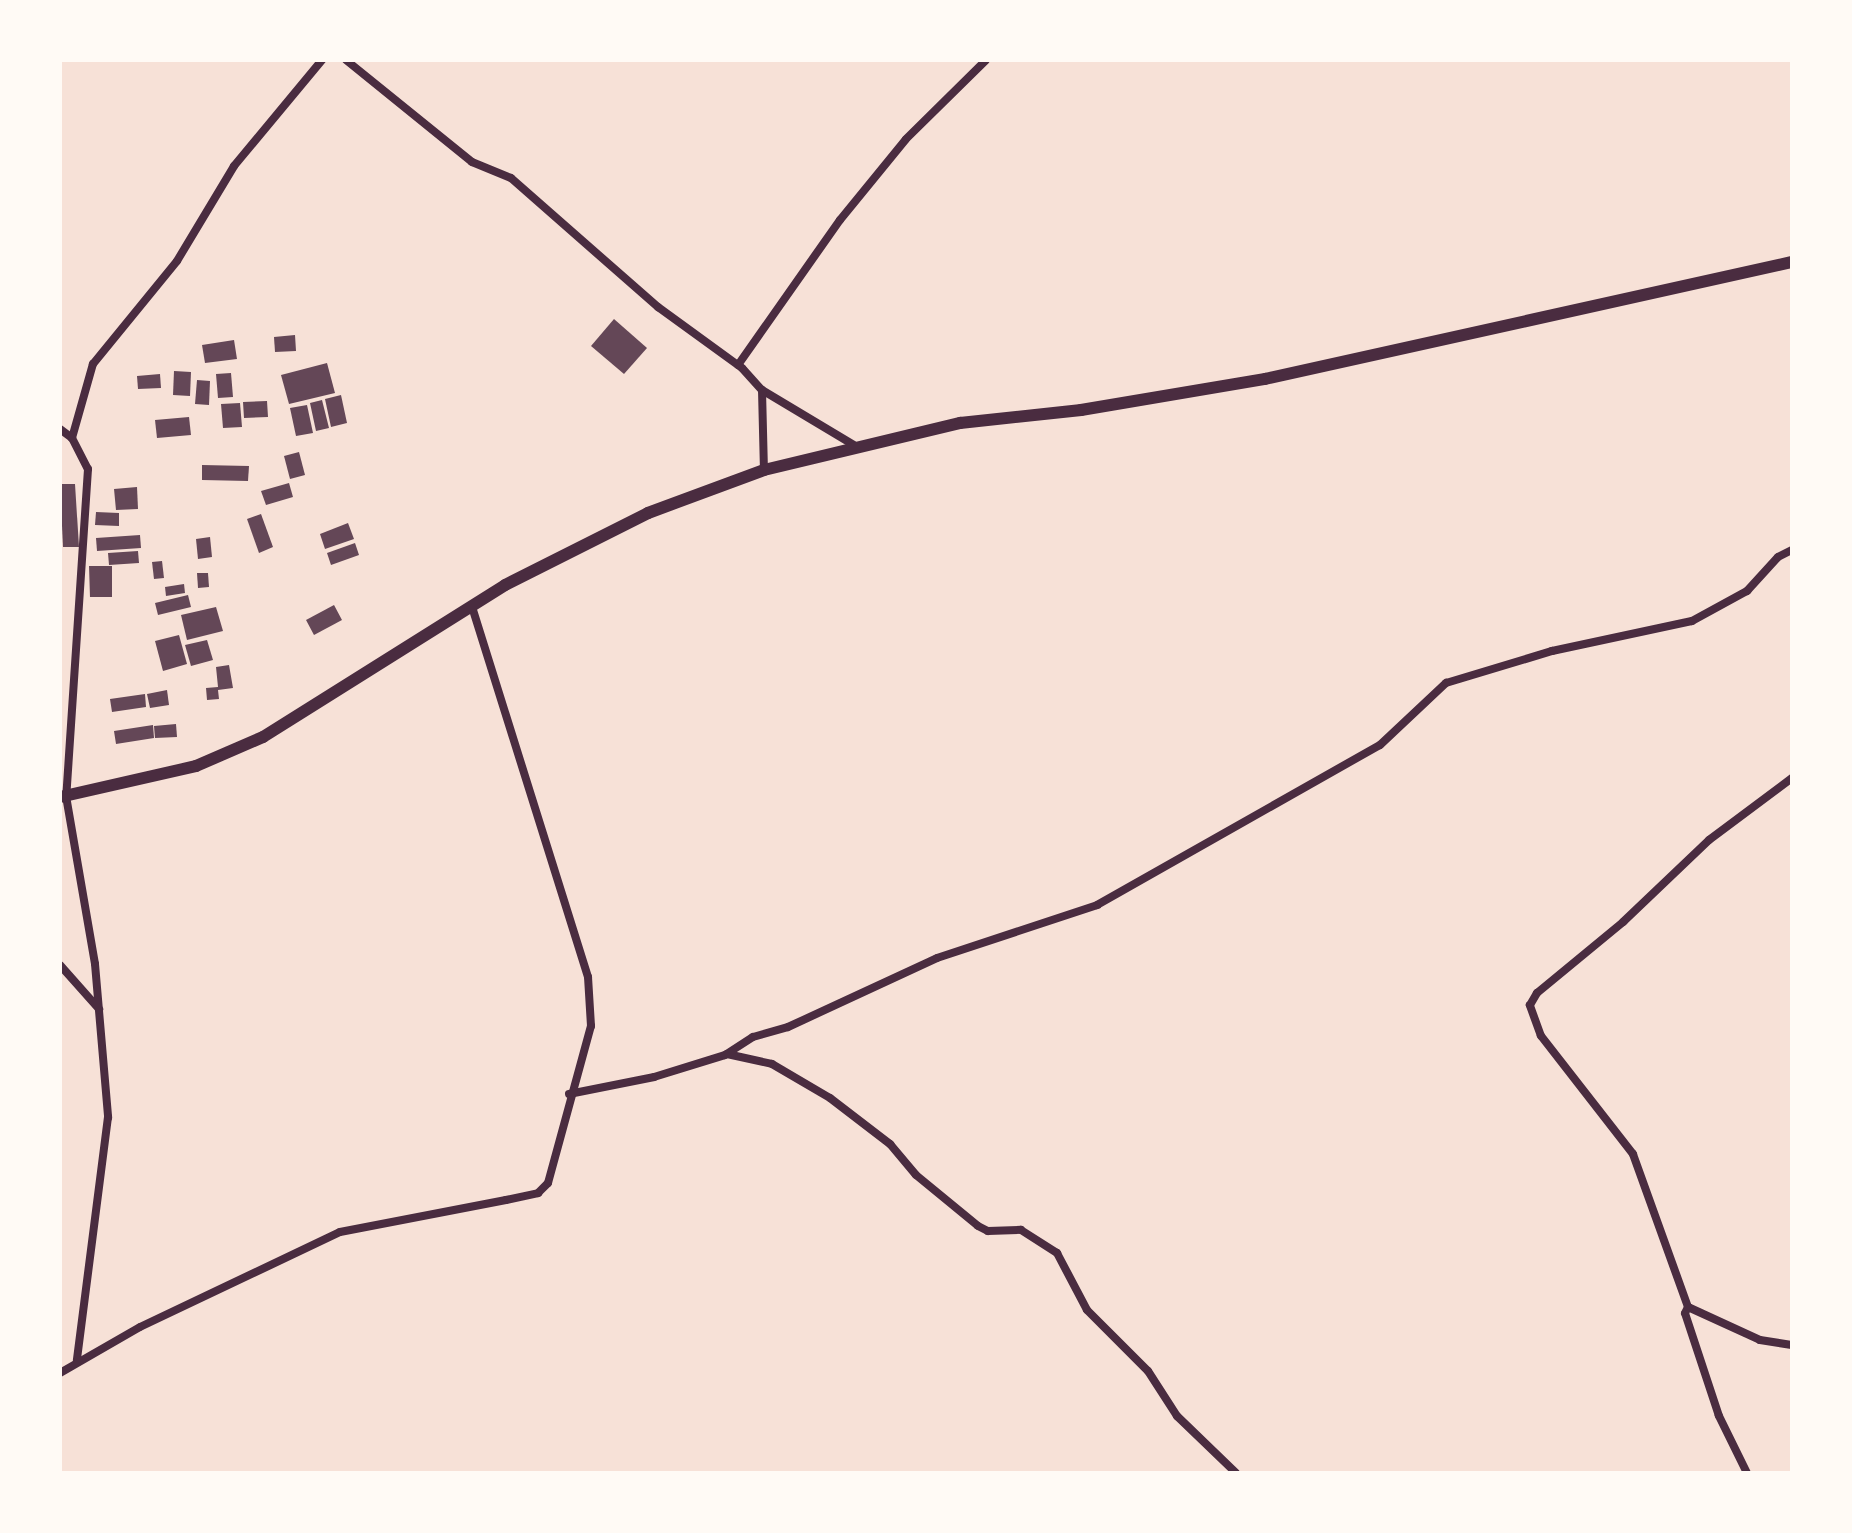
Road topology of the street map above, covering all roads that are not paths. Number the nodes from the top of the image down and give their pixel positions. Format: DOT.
graph roads {
  1 [pos="322,60"];
  2 [pos="346,60"];
  3 [pos="986,60"];
  4 [pos="1792,262"];
  5 [pos="738,365"];
  6 [pos="762,390"];
  7 [pos="60,429"];
  8 [pos="72,438"];
  9 [pos="854,445"];
  10 [pos="764,470"];
  11 [pos="1792,550"];
  12 [pos="472,606"];
  13 [pos="1792,778"];
  14 [pos="63,796"];
  15 [pos="60,965"];
  16 [pos="100,1010"];
  17 [pos="727,1054"];
  18 [pos="569,1094"];
  19 [pos="1688,1307"];
  20 [pos="1792,1345"];
  21 [pos="77,1360"];
  22 [pos="60,1373"];
  23 [pos="1236,1473"];
  24 [pos="1747,1473"];
  1 -- 8 [label="street"];
  2 -- 5 [label="street"];
  3 -- 5 [label="street"];
  4 -- 9 [label="street"];
  5 -- 6 [label="street"];
  6 -- 9 [label="street"];
  6 -- 10 [label="street"];
  7 -- 8 [label="street"];
  8 -- 14 [label="street"];
  9 -- 10 [label="street"];
  10 -- 12 [label="street"];
  11 -- 17 [label="street"];
  12 -- 14 [label="street"];
  12 -- 18 [label="street"];
  13 -- 19 [label="street"];
  14 -- 16 [label="street"];
  15 -- 16 [label="street"];
  16 -- 21 [label="street"];
  17 -- 18 [label="street"];
  17 -- 23 [label="street"];
  18 -- 21 [label="street"];
  19 -- 20 [label="street"];
  19 -- 24 [label="street"];
  21 -- 22 [label="street"];
}
